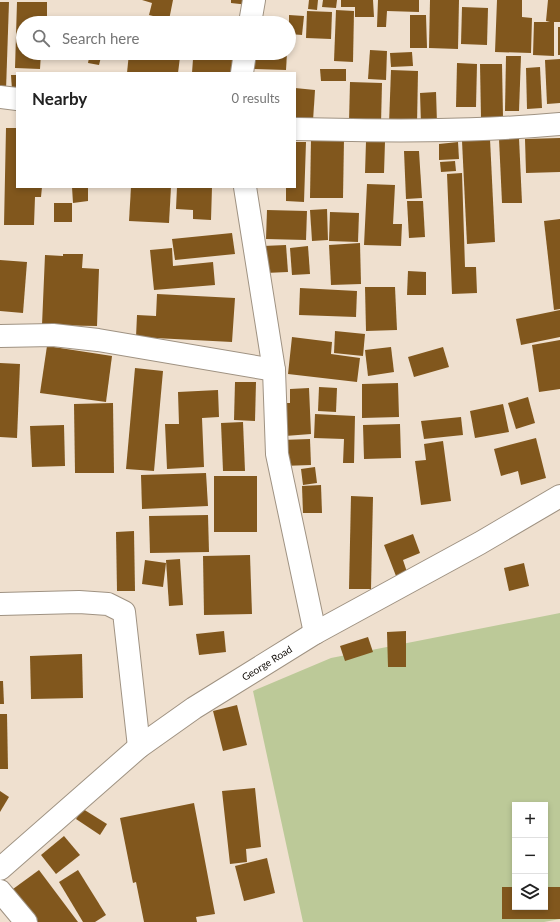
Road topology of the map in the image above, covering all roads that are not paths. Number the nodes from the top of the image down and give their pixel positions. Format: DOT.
graph roads {
  1 [pos="254,0"];
  2 [pos="251,16"];
  3 [pos="244,60"];
  4 [pos="242,72"];
  5 [pos="0,97"];
  6 [pos="16,99"];
  7 [pos="560,124"];
  8 [pos="296,129"];
  9 [pos="245,188"];
  10 [pos="0,336"];
  11 [pos="274,370"];
  12 [pos="560,496"];
  13 [pos="0,604"];
  14 [pos="315,633"];
  15 [pos="139,747"];
  16 [pos="0,869"];
  17 [pos="0,891"];
  18 [pos="26,922"];
  1 -- 2 [label="street"];
  3 -- 4 [label="street"];
  5 -- 6 [label="street"];
  7 -- 8 [label="street"];
  9 -- 11 [label="street"];
  10 -- 11 [label="street"];
  11 -- 14 [label="street"];
  12 -- 14 [label="street, George Road"];
  13 -- 15 [label="street"];
  14 -- 15 [label="street, George Road"];
  15 -- 16 [label="street, George Road"];
  17 -- 18 [label="street"];
}
